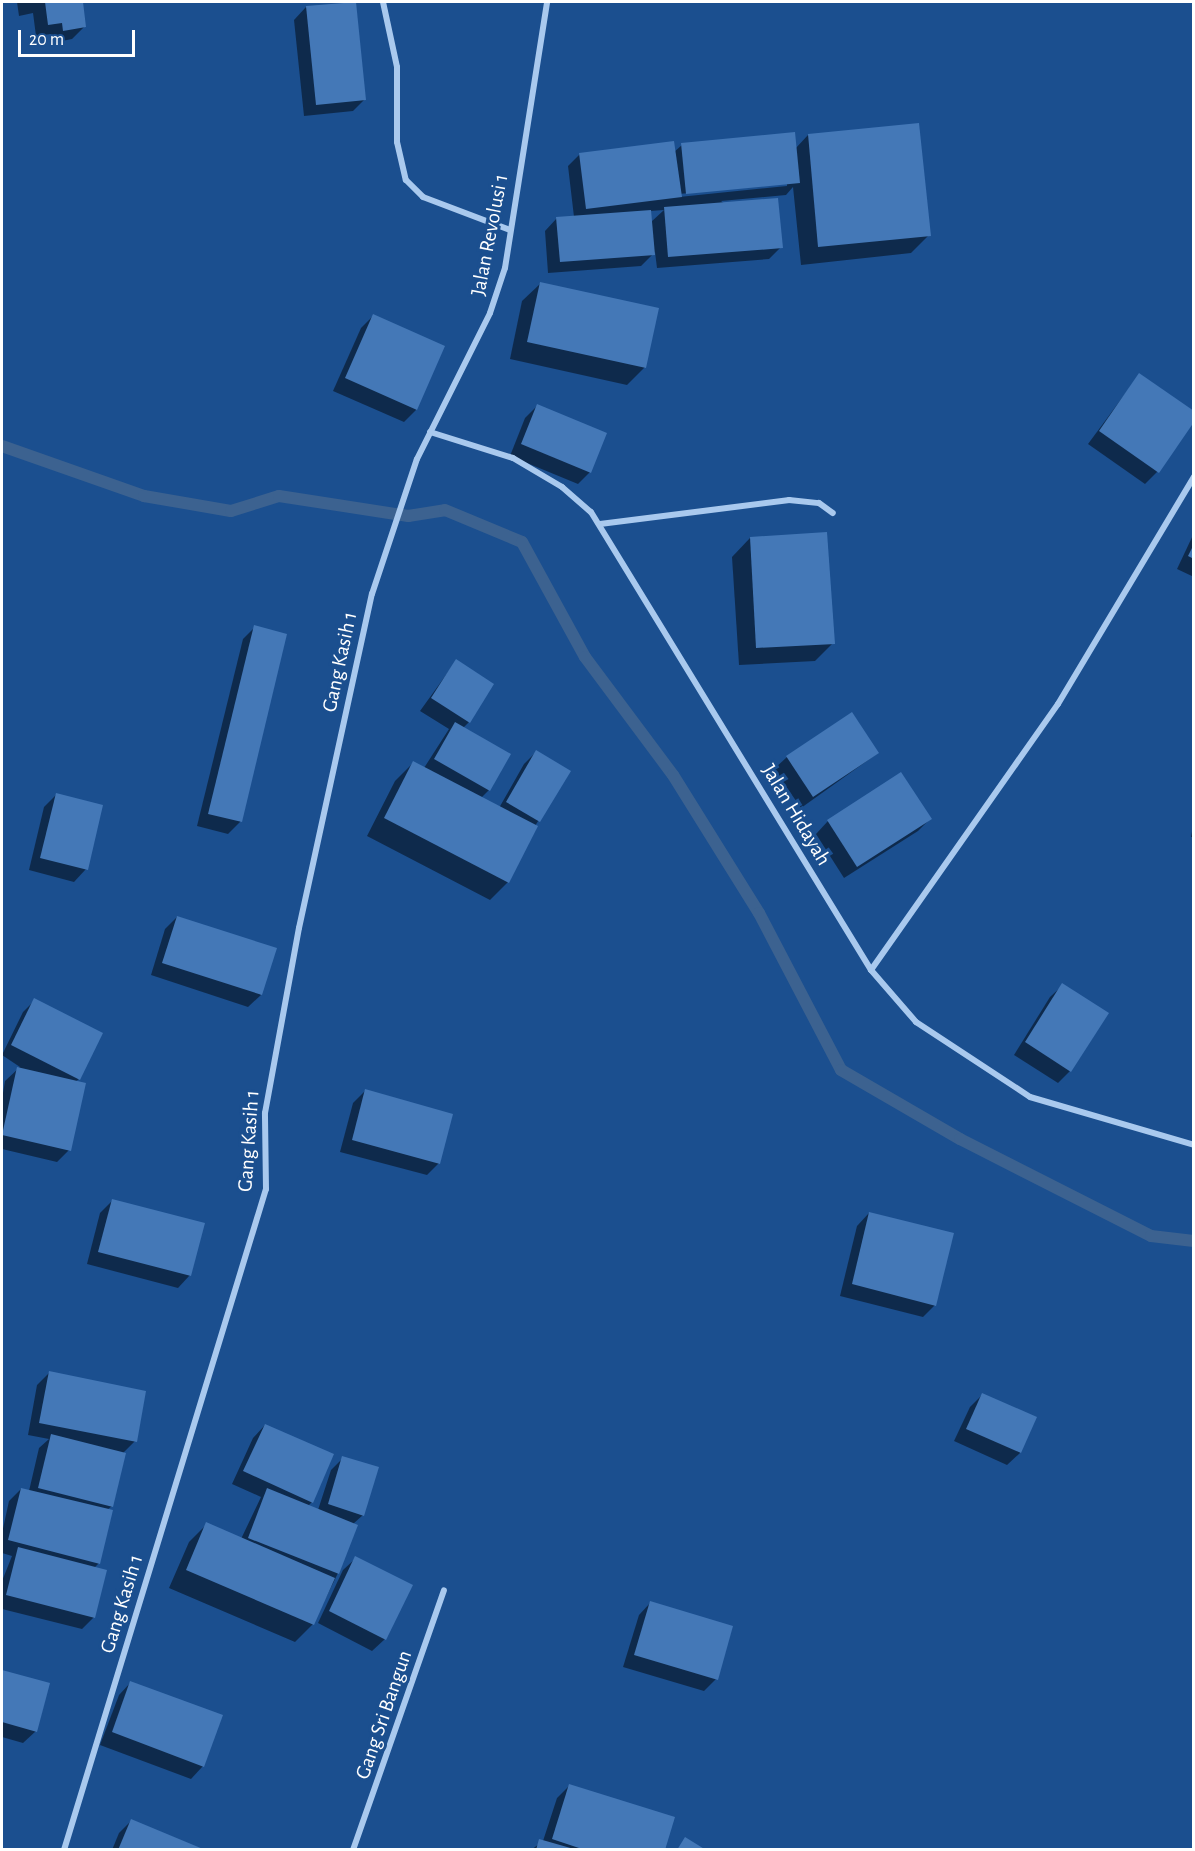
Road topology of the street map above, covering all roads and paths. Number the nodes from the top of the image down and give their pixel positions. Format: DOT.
graph roads {
  1 [pos="383,2"];
  2 [pos="547,2"];
  3 [pos="510,230"];
  4 [pos="430,432"];
  5 [pos="417,459"];
  6 [pos="1194,477"];
  7 [pos="833,513"];
  8 [pos="600,524"];
  9 [pos="870,970"];
  10 [pos="1194,1145"];
  11 [pos="444,1590"];
  12 [pos="64,1850"];
  13 [pos="353,1850"];
  1 -- 3 [label="street"];
  2 -- 3 [label="street, Jalan Revolusi 1"];
  3 -- 4 [label="street, Jalan Revolusi 1"];
  4 -- 5 [label="street, Jalan Revolusi 1"];
  4 -- 8 [label="street, Jalan Hidayah"];
  5 -- 12 [label="street, Gang Kasih 1"];
  6 -- 9 [label="street"];
  7 -- 8 [label="street"];
  8 -- 9 [label="street, Jalan Hidayah"];
  9 -- 10 [label="street, Jalan Hidayah"];
  11 -- 13 [label="street, Gang Sri Bangun"];
}
